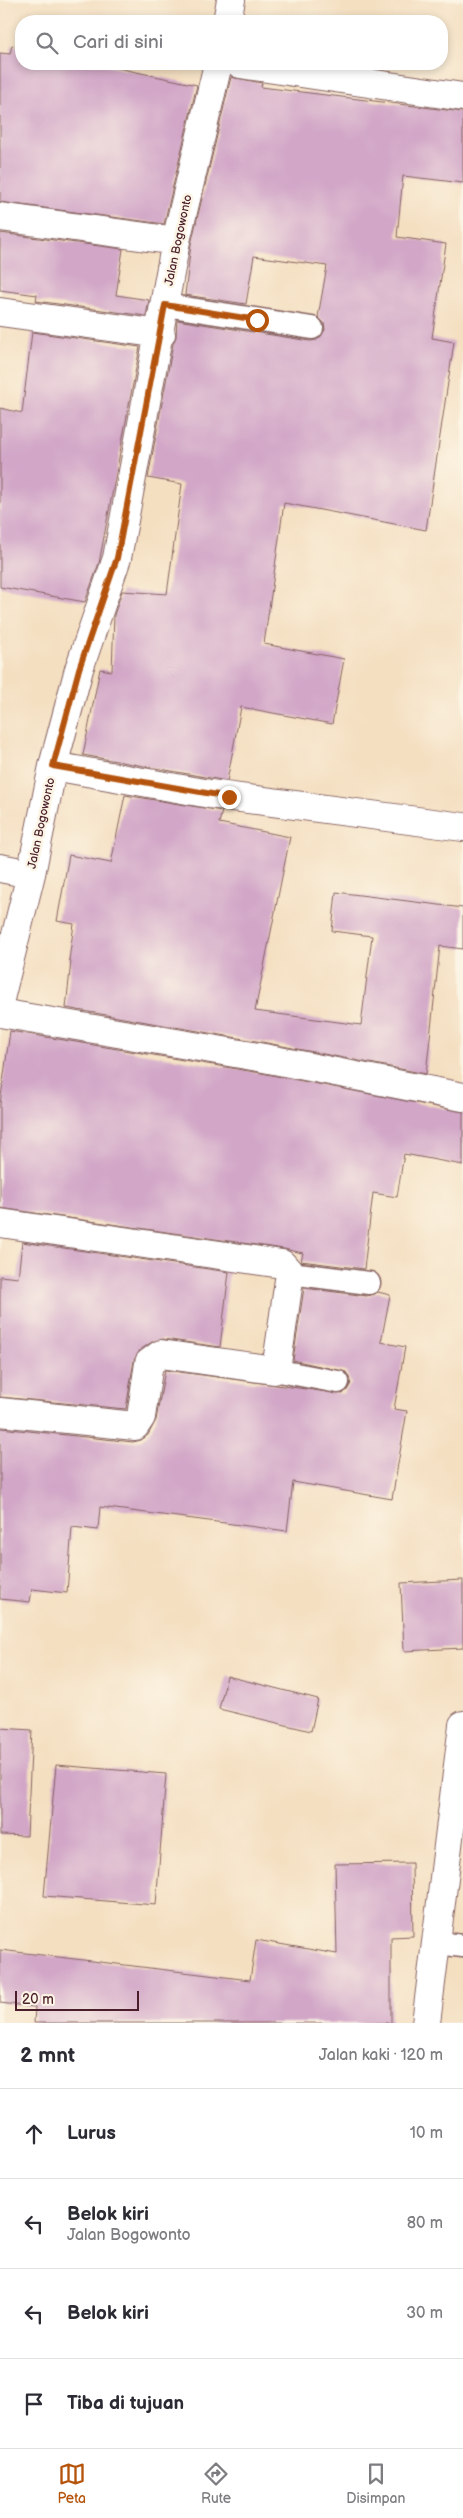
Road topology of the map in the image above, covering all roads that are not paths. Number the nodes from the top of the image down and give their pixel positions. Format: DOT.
graph roads {
  1 [pos="231,0"];
  2 [pos="228,15"];
  3 [pos="217,70"];
  4 [pos="281,70"];
  5 [pos="463,97"];
  6 [pos="0,217"];
  7 [pos="176,241"];
  8 [pos="165,305"];
  9 [pos="0,312"];
  10 [pos="312,328"];
  11 [pos="161,334"];
  12 [pos="53,766"];
  13 [pos="463,827"];
  14 [pos="0,868"];
  15 [pos="31,874"];
  16 [pos="0,999"];
  17 [pos="0,1013"];
  18 [pos="463,1097"];
  19 [pos="0,1223"];
  20 [pos="290,1273"];
  21 [pos="369,1283"];
  22 [pos="274,1370"];
  23 [pos="338,1382"];
  24 [pos="0,1412"];
  25 [pos="463,1725"];
  26 [pos="460,1767"];
  27 [pos="436,1944"];
  28 [pos="463,1946"];
  29 [pos="426,2023"];
  1 -- 2 [label="street"];
  3 -- 7 [label="street, Jalan Bogowonto"];
  4 -- 5 [label="street"];
  6 -- 7 [label="street"];
  7 -- 8 [label="street, Jalan Bogowonto"];
  8 -- 10 [label="lane"];
  8 -- 11 [label="street, Jalan Bogowonto"];
  9 -- 11 [label="street"];
  11 -- 12 [label="street, Jalan Bogowonto"];
  12 -- 13 [label="street"];
  12 -- 15 [label="street, Jalan Bogowonto"];
  14 -- 15 [label="street"];
  15 -- 16 [label="street, Jalan Bogowonto"];
  17 -- 18 [label="street"];
  19 -- 20 [label="street"];
  20 -- 21 [label="lane"];
  20 -- 22 [label="street"];
  22 -- 23 [label="lane"];
  22 -- 24 [label="street"];
  25 -- 26 [label="street"];
  26 -- 27 [label="street"];
  27 -- 28 [label="lane"];
  27 -- 29 [label="street"];
}
